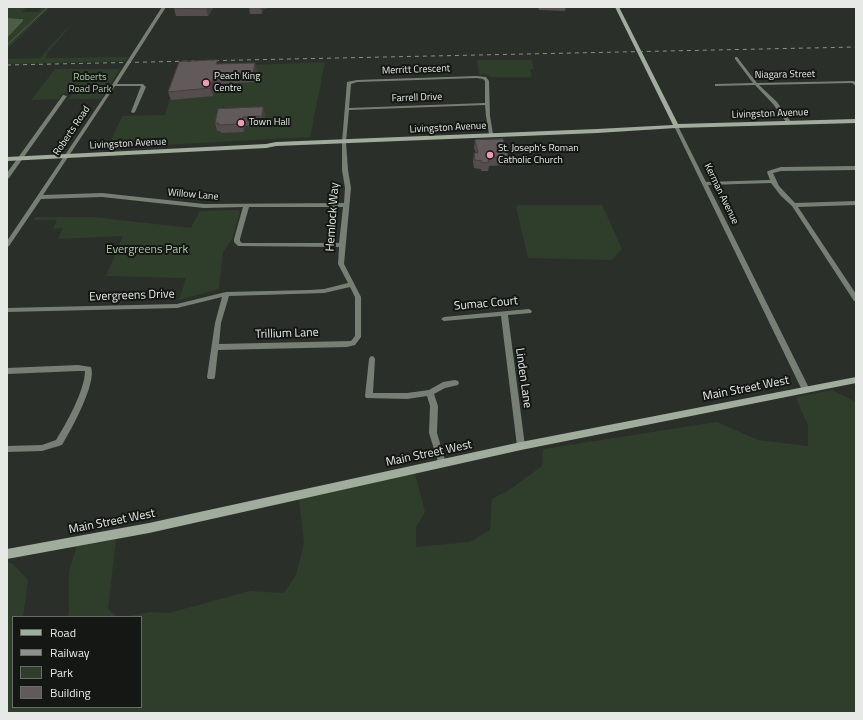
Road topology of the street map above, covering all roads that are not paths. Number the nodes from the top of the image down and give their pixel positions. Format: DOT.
graph roads {
  1 [pos="164,7"];
  2 [pos="617,7"];
  3 [pos="736,58"];
  4 [pos="855,83"];
  5 [pos="717,84"];
  6 [pos="756,84"];
  7 [pos="114,85"];
  8 [pos="65,96"];
  9 [pos="487,104"];
  10 [pos="348,109"];
  11 [pos="133,112"];
  12 [pos="856,121"];
  13 [pos="789,122"];
  14 [pos="676,126"];
  15 [pos="491,134"];
  16 [pos="344,142"];
  17 [pos="67,156"];
  18 [pos="20,158"];
  19 [pos="7,159"];
  20 [pos="856,168"];
  21 [pos="7,177"];
  22 [pos="773,181"];
  23 [pos="704,184"];
  24 [pos="39,197"];
  25 [pos="856,203"];
  26 [pos="346,205"];
  27 [pos="794,205"];
  28 [pos="246,207"];
  29 [pos="7,245"];
  30 [pos="342,245"];
  31 [pos="351,285"];
  32 [pos="226,294"];
  33 [pos="856,299"];
  34 [pos="7,310"];
  35 [pos="529,311"];
  36 [pos="504,314"];
  37 [pos="444,319"];
  38 [pos="358,338"];
  39 [pos="215,347"];
  40 [pos="372,359"];
  41 [pos="7,371"];
  42 [pos="211,377"];
  43 [pos="856,380"];
  44 [pos="455,383"];
  45 [pos="806,390"];
  46 [pos="430,393"];
  47 [pos="521,446"];
  48 [pos="7,449"];
  49 [pos="442,463"];
  50 [pos="7,554"];
  1 -- 7 [label="street, Roberts Road"];
  2 -- 14 [label="main road, Kerman Avenue"];
  3 -- 6 [label="street"];
  4 -- 6 [label="street, Niagara Street"];
  5 -- 6 [label="street, Niagara Street"];
  6 -- 13 [label="street"];
  7 -- 11 [label="street"];
  7 -- 17 [label="street, Roberts Road"];
  8 -- 18 [label="street"];
  9 -- 10 [label="street, Farrell Drive"];
  9 -- 10 [label="street, Merritt Crescent"];
  9 -- 15 [label="street, Merritt Crescent"];
  10 -- 16 [label="street, Merritt Crescent"];
  12 -- 13 [label="main road, Livingston Avenue"];
  13 -- 14 [label="main road, Livingston Avenue"];
  14 -- 15 [label="main road, Livingston Avenue"];
  14 -- 23 [label="street, Kerman Avenue"];
  15 -- 16 [label="main road, Livingston Avenue"];
  16 -- 17 [label="main road, Livingston Avenue"];
  16 -- 26 [label="street, Hemlock Way"];
  17 -- 18 [label="main road, Livingston Avenue"];
  17 -- 24 [label="street, Roberts Road"];
  18 -- 19 [label="main road, Livingston Avenue"];
  18 -- 21 [label="street"];
  20 -- 22 [label="street"];
  22 -- 23 [label="street"];
  22 -- 27 [label="street"];
  23 -- 45 [label="street, Kerman Avenue"];
  24 -- 28 [label="street, Willow Lane"];
  24 -- 29 [label="street, Roberts Road"];
  25 -- 27 [label="street"];
  26 -- 28 [label="street, Willow Lane"];
  26 -- 30 [label="street, Hemlock Way"];
  27 -- 33 [label="street"];
  28 -- 30 [label="street"];
  30 -- 31 [label="street, Hemlock Way"];
  31 -- 32 [label="street, Evergreens Drive"];
  31 -- 38 [label="street, Hemlock Way"];
  32 -- 34 [label="street, Evergreens Drive"];
  32 -- 39 [label="street"];
  35 -- 36 [label="street, Sumac Court"];
  36 -- 37 [label="street, Sumac Court"];
  36 -- 47 [label="street, Linden Lane"];
  38 -- 39 [label="street, Trillium Lane"];
  39 -- 42 [label="street"];
  40 -- 46 [label="street"];
  41 -- 48 [label="street"];
  43 -- 45 [label="main road, Main Street West"];
  44 -- 46 [label="street"];
  45 -- 47 [label="main road, Main Street West"];
  46 -- 49 [label="street"];
  47 -- 49 [label="main road, Main Street West"];
  49 -- 50 [label="main road, Main Street West"];
}
